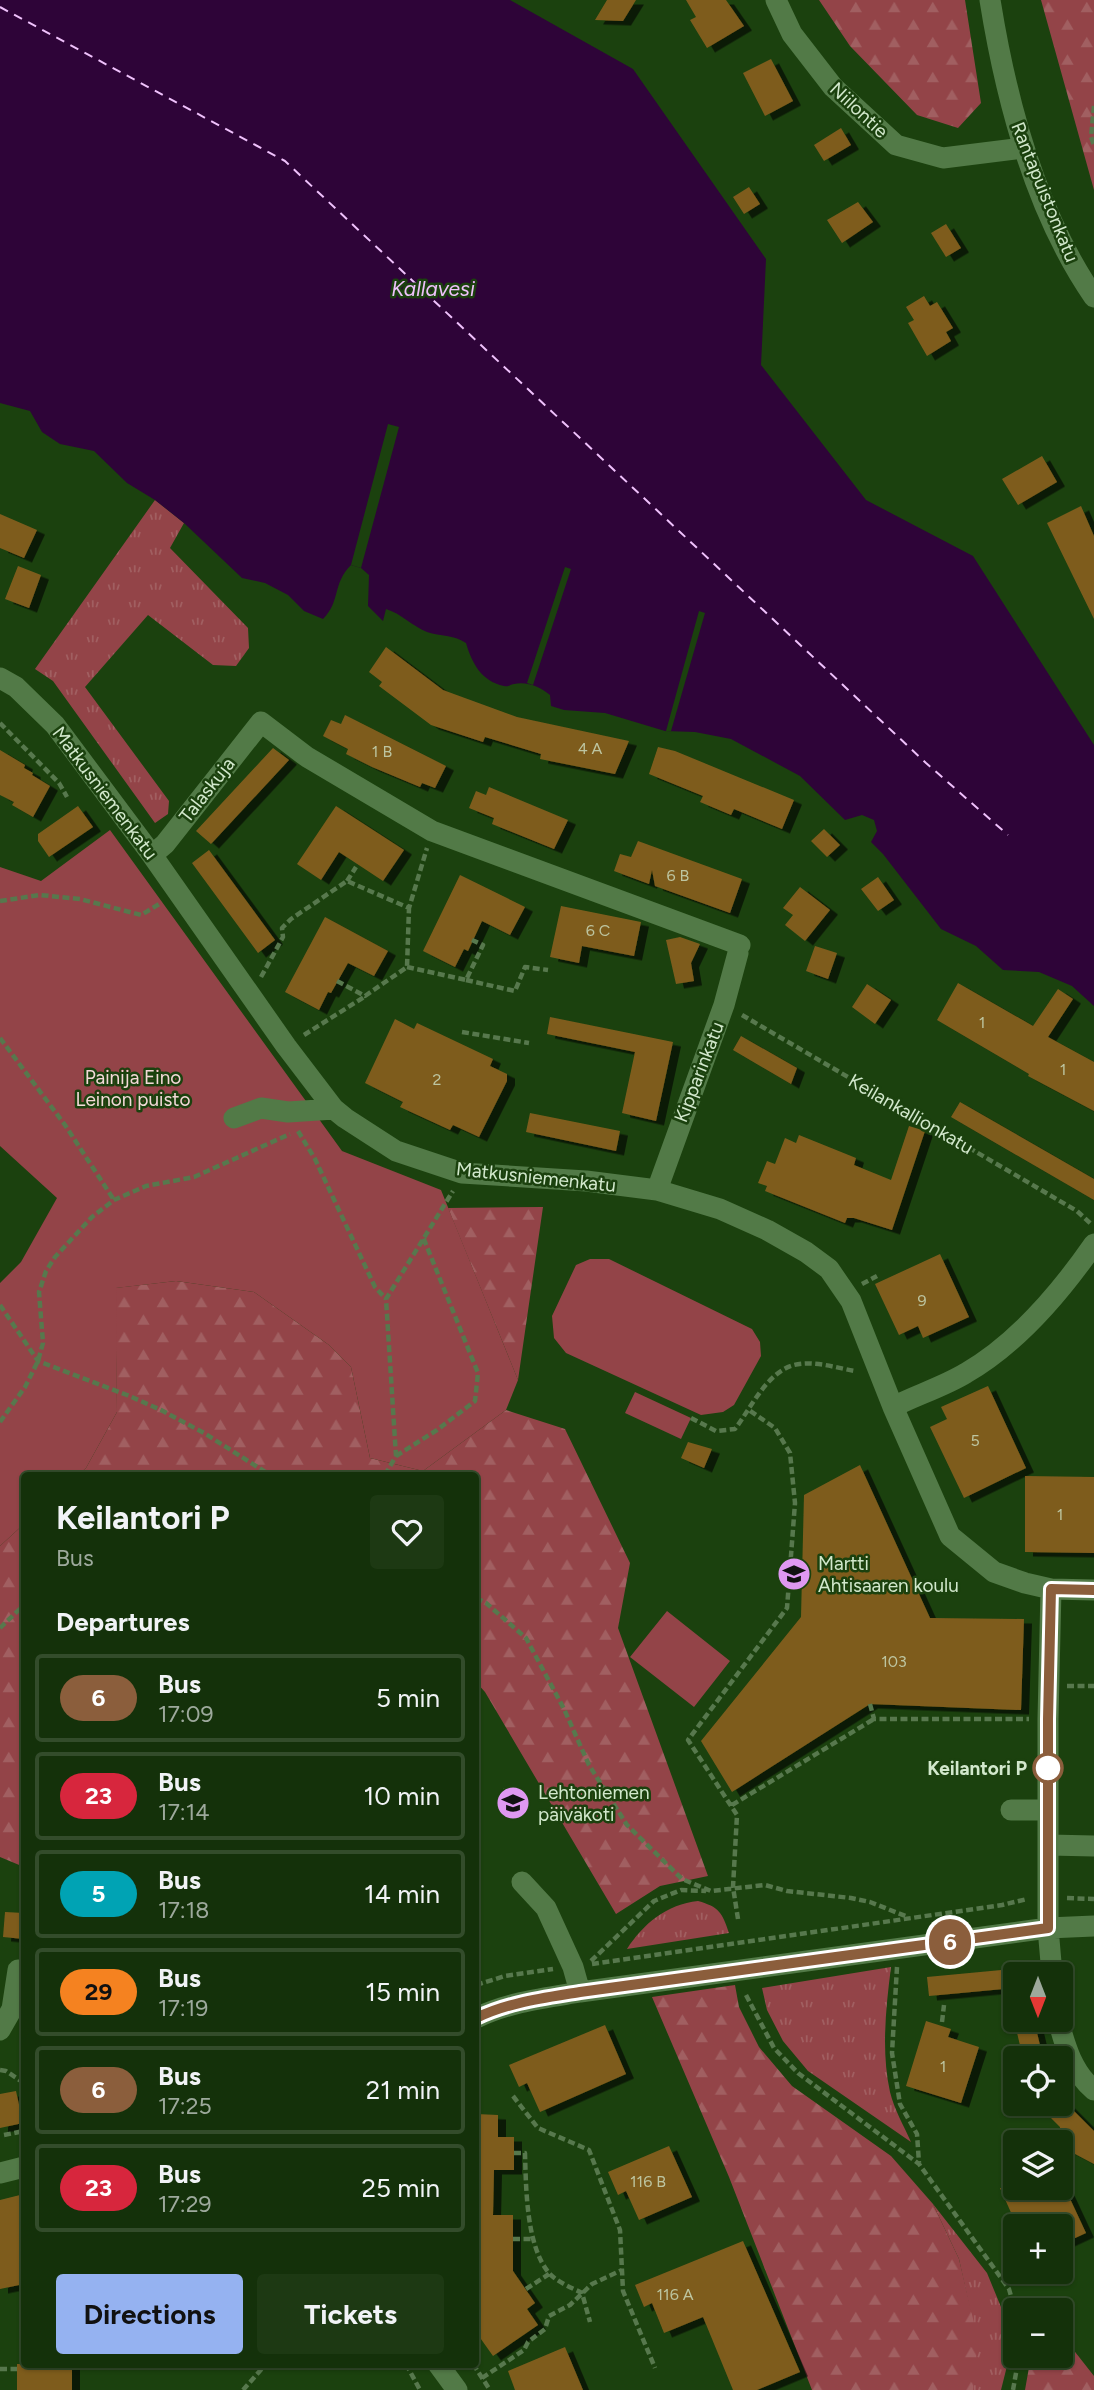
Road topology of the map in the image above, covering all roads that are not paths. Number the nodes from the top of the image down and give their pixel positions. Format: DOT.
graph roads {
  1 [pos="776,0"];
  2 [pos="990,0"];
  3 [pos="1023,148"];
  4 [pos="1094,297"];
  5 [pos="0,678"];
  6 [pos="152,855"];
  7 [pos="739,949"];
  8 [pos="334,1109"];
  9 [pos="234,1118"];
  10 [pos="657,1190"];
  11 [pos="1094,1244"];
  12 [pos="892,1407"];
  13 [pos="1051,1589"];
  14 [pos="1094,1590"];
  15 [pos="1011,1810"];
  16 [pos="1048,1810"];
  17 [pos="1049,1845"];
  18 [pos="1094,1846"];
  19 [pos="522,1882"];
  20 [pos="1094,1926"];
  21 [pos="1048,1928"];
  22 [pos="1051,1962"];
  23 [pos="14,1970"];
  24 [pos="580,1992"];
  25 [pos="479,2016"];
  26 [pos="0,2030"];
  27 [pos="1062,2032"];
  28 [pos="1094,2090"];
  29 [pos="21,2168"];
  30 [pos="0,2173"];
  31 [pos="441,2368"];
  32 [pos="457,2390"];
  1 -- 3 [label="street, Niilontie"];
  2 -- 3 [label="street, Rantapuistonkatu"];
  3 -- 4 [label="street, Rantapuistonkatu"];
  5 -- 6 [label="street, Matkusniemenkatu"];
  6 -- 7 [label="street, Talaskuja"];
  6 -- 8 [label="street, Matkusniemenkatu"];
  7 -- 10 [label="street, Kipparinkatu"];
  8 -- 9 [label="street"];
  8 -- 10 [label="street, Matkusniemenkatu"];
  10 -- 12 [label="street, Matkusniemenkatu"];
  11 -- 12 [label="street"];
  12 -- 13 [label="street, Matkusniemenkatu"];
  13 -- 14 [label="street, Matkusniemenkatu"];
  13 -- 16 [label="street"];
  15 -- 16 [label="street"];
  16 -- 17 [label="street"];
  17 -- 18 [label="street"];
  17 -- 21 [label="street"];
  19 -- 24 [label="street"];
  20 -- 21 [label="street"];
  21 -- 22 [label="street"];
  21 -- 24 [label="street"];
  23 -- 26 [label="street"];
  24 -- 25 [label="street"];
  27 -- 28 [label="street"];
  29 -- 30 [label="street"];
  31 -- 32 [label="street"];
}
